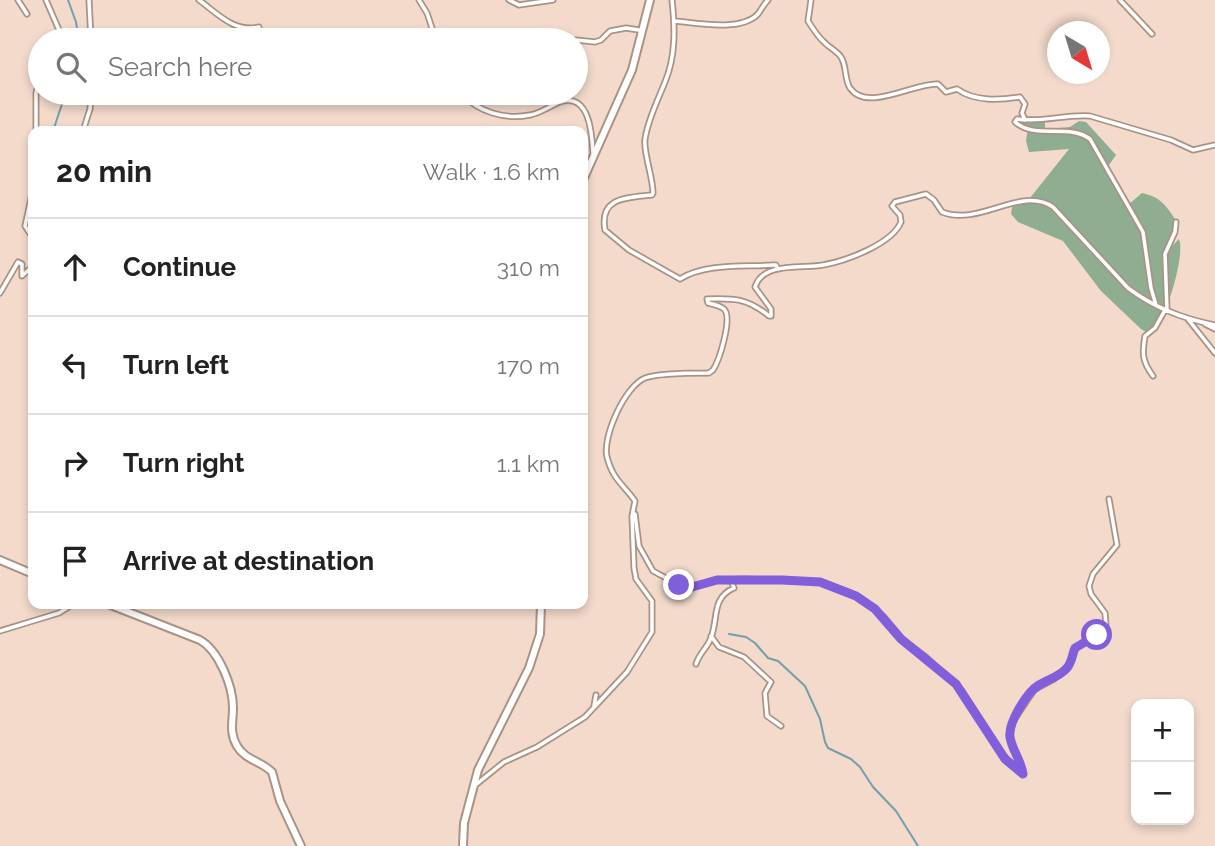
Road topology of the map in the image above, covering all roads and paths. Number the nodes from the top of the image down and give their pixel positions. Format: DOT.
graph roads {
  1 [pos="19,0"];
  2 [pos="46,0"];
  3 [pos="89,0"];
  4 [pos="199,0"];
  5 [pos="419,0"];
  6 [pos="509,0"];
  7 [pos="554,0"];
  8 [pos="650,0"];
  9 [pos="672,0"];
  10 [pos="768,0"];
  11 [pos="811,0"];
  12 [pos="1120,0"];
  13 [pos="26,14"];
  14 [pos="674,21"];
  15 [pos="259,27"];
  16 [pos="58,28"];
  17 [pos="90,28"];
  18 [pos="241,28"];
  19 [pos="254,28"];
  20 [pos="432,28"];
  21 [pos="639,30"];
  22 [pos="1152,34"];
  23 [pos="588,41"];
  24 [pos="36,105"];
  25 [pos="90,105"];
  26 [pos="475,105"];
  27 [pos="554,105"];
  28 [pos="577,105"];
  29 [pos="1025,120"];
  30 [pos="36,126"];
  31 [pos="85,126"];
  32 [pos="1215,145"];
  33 [pos="593,155"];
  34 [pos="588,168"];
  35 [pos="28,209"];
  36 [pos="1176,222"];
  37 [pos="28,232"];
  38 [pos="778,269"];
  39 [pos="28,271"];
  40 [pos="0,293"];
  41 [pos="1157,307"];
  42 [pos="1166,310"];
  43 [pos="1186,317"];
  44 [pos="1215,327"];
  45 [pos="1215,353"];
  46 [pos="1153,376"];
  47 [pos="1109,499"];
  48 [pos="634,508"];
  49 [pos="0,560"];
  50 [pos="28,572"];
  51 [pos="731,579"];
  52 [pos="65,609"];
  53 [pos="121,609"];
  54 [pos="541,609"];
  55 [pos="0,631"];
  56 [pos="711,636"];
  57 [pos="696,664"];
  58 [pos="596,695"];
  59 [pos="594,708"];
  60 [pos="781,726"];
  61 [pos="473,787"];
  62 [pos="301,846"];
  63 [pos="463,846"];
  1 -- 13 [label="street"];
  2 -- 16 [label="street"];
  3 -- 17 [label="street"];
  4 -- 18 [label="street"];
  5 -- 20 [label="street"];
  6 -- 7 [label="street"];
  8 -- 33 [label="street"];
  9 -- 14 [label="street"];
  10 -- 14 [label="street"];
  11 -- 29 [label="street"];
  12 -- 22 [label="street"];
  14 -- 38 [label="street"];
  15 -- 19 [label="street"];
  21 -- 23 [label="street"];
  24 -- 30 [label="street"];
  25 -- 31 [label="street"];
  26 -- 27 [label="street"];
  28 -- 33 [label="street"];
  29 -- 32 [label="street"];
  29 -- 41 [label="street"];
  33 -- 34 [label="street"];
  35 -- 37 [label="street"];
  36 -- 42 [label="street"];
  38 -- 41 [label="street"];
  38 -- 48 [label="street"];
  39 -- 40 [label="street"];
  41 -- 42 [label="street"];
  42 -- 43 [label="street"];
  42 -- 46 [label="street"];
  43 -- 44 [label="street"];
  43 -- 45 [label="street"];
  47 -- 51 [label="street"];
  48 -- 51 [label="street"];
  48 -- 59 [label="street"];
  49 -- 50 [label="street"];
  51 -- 56 [label="street"];
  52 -- 55 [label="street"];
  53 -- 62 [label="street"];
  54 -- 61 [label="street"];
  56 -- 57 [label="street"];
  56 -- 60 [label="street"];
  58 -- 59 [label="street"];
  59 -- 61 [label="street"];
  61 -- 63 [label="street"];
}
